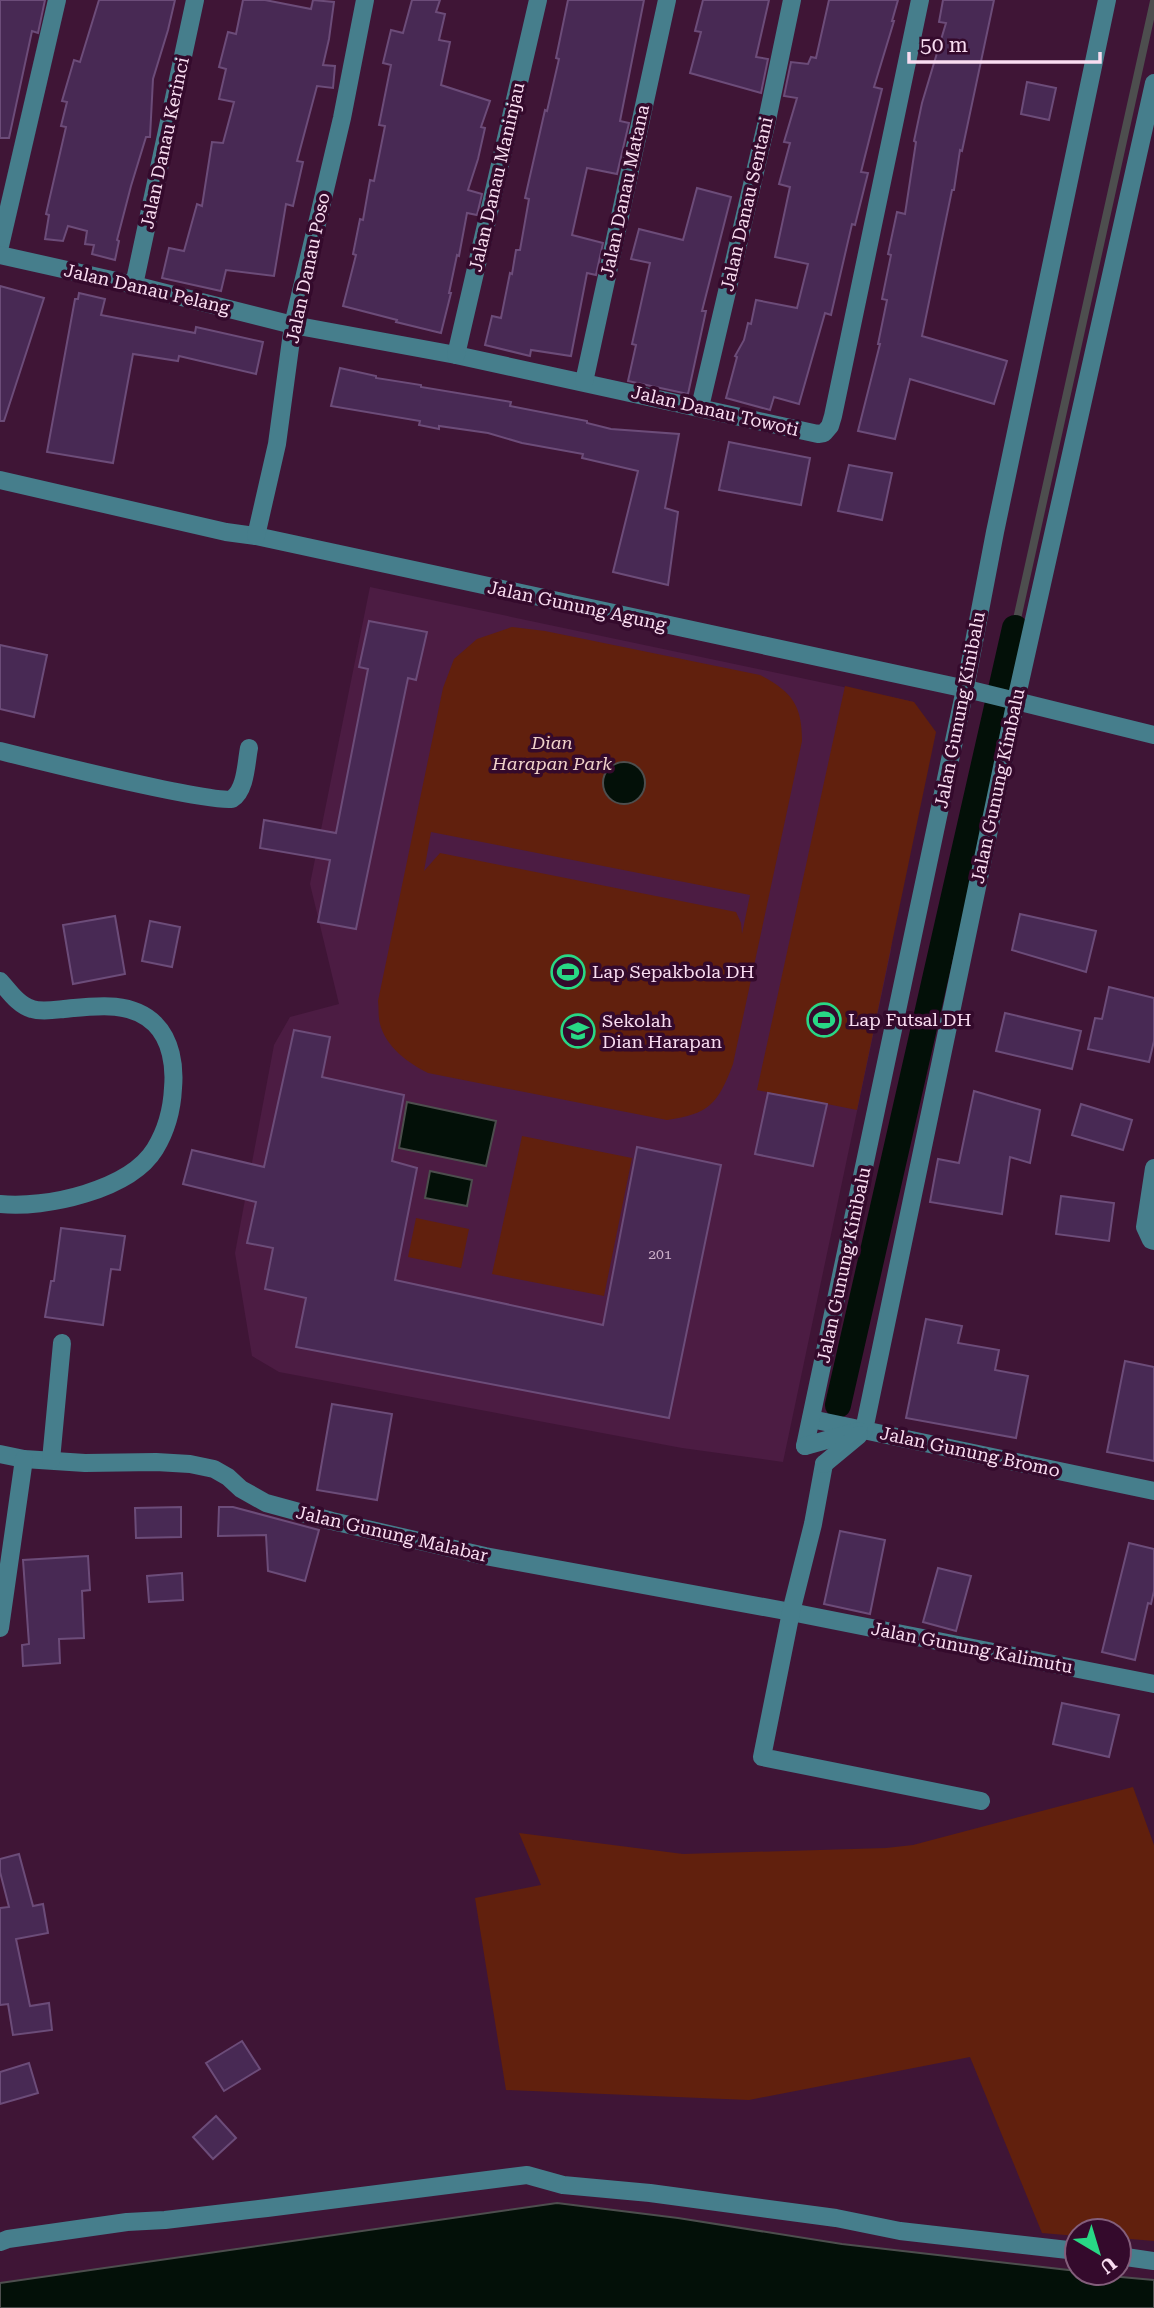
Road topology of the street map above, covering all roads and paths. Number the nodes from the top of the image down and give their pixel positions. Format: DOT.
graph roads {
  1 [pos="57,0"];
  2 [pos="195,0"];
  3 [pos="365,0"];
  4 [pos="537,0"];
  5 [pos="667,0"];
  6 [pos="792,0"];
  7 [pos="920,0"];
  8 [pos="1107,0"];
  9 [pos="1154,83"];
  10 [pos="0,246"];
  11 [pos="0,255"];
  12 [pos="134,285"];
  13 [pos="293,324"];
  14 [pos="456,355"];
  15 [pos="584,382"];
  16 [pos="700,407"];
  17 [pos="0,480"];
  18 [pos="256,536"];
  19 [pos="968,690"];
  20 [pos="1012,700"];
  21 [pos="1154,735"];
  22 [pos="249,748"];
  23 [pos="0,751"];
  24 [pos="0,981"];
  25 [pos="1154,1168"];
  26 [pos="0,1204"];
  27 [pos="1154,1241"];
  28 [pos="62,1343"];
  29 [pos="811,1419"];
  30 [pos="864,1430"];
  31 [pos="805,1446"];
  32 [pos="0,1454"];
  33 [pos="24,1459"];
  34 [pos="51,1460"];
  35 [pos="824,1464"];
  36 [pos="1154,1491"];
  37 [pos="791,1612"];
  38 [pos="0,1628"];
  39 [pos="1154,1684"];
  40 [pos="981,1801"];
  41 [pos="0,2242"];
  42 [pos="1063,2250"];
  43 [pos="1133,2258"];
  44 [pos="1154,2261"];
  1 -- 10 [label="street"];
  2 -- 12 [label="street, Jalan Danau Kerinci"];
  3 -- 13 [label="street, Jalan Danau Poso"];
  4 -- 14 [label="street, Jalan Danau Maninjau"];
  5 -- 15 [label="street, Jalan Danau Matana"];
  6 -- 16 [label="street, Jalan Danau Sentani"];
  7 -- 16 [label="street, Jalan Danau Towoti"];
  8 -- 19 [label="street, Jalan Gunung Kinibalu"];
  9 -- 20 [label="street, Jalan Gunung Kimbalu"];
  11 -- 12 [label="street, Jalan Danau Pelang"];
  12 -- 13 [label="street, Jalan Danau Pelang"];
  13 -- 14 [label="street, Jalan Danau Towoti"];
  13 -- 18 [label="street, Jalan Danau Poso"];
  14 -- 15 [label="street, Jalan Danau Towoti"];
  15 -- 16 [label="street, Jalan Danau Towoti"];
  17 -- 18 [label="street, Jalan Gunung Agung"];
  18 -- 19 [label="street, Jalan Gunung Agung"];
  19 -- 20 [label="street, Jalan Gunung Agung"];
  19 -- 29 [label="street, Jalan Gunung Kinibalu"];
  20 -- 21 [label="street, Jalan Gunung Agung"];
  20 -- 30 [label="street, Jalan Gunung Kimbalu"];
  22 -- 23 [label="street"];
  24 -- 26 [label="street"];
  25 -- 27 [label="street"];
  28 -- 34 [label="street"];
  29 -- 30 [label="street"];
  29 -- 31 [label="street, Jalan Gunung Kinibalu"];
  30 -- 31 [label="street"];
  30 -- 35 [label="street, Jalan Gunung Bromo"];
  30 -- 36 [label="street, Jalan Gunung Bromo"];
  31 -- 35 [label="street"];
  32 -- 33 [label="street, Jalan Gunung Malabar"];
  33 -- 34 [label="street, Jalan Gunung Malabar"];
  33 -- 38 [label="street"];
  34 -- 37 [label="street, Jalan Gunung Malabar"];
  35 -- 37 [label="street"];
  37 -- 39 [label="street, Jalan Gunung Kalimutu"];
  37 -- 40 [label="street"];
  41 -- 42 [label="street"];
  43 -- 44 [label="street"];
}
